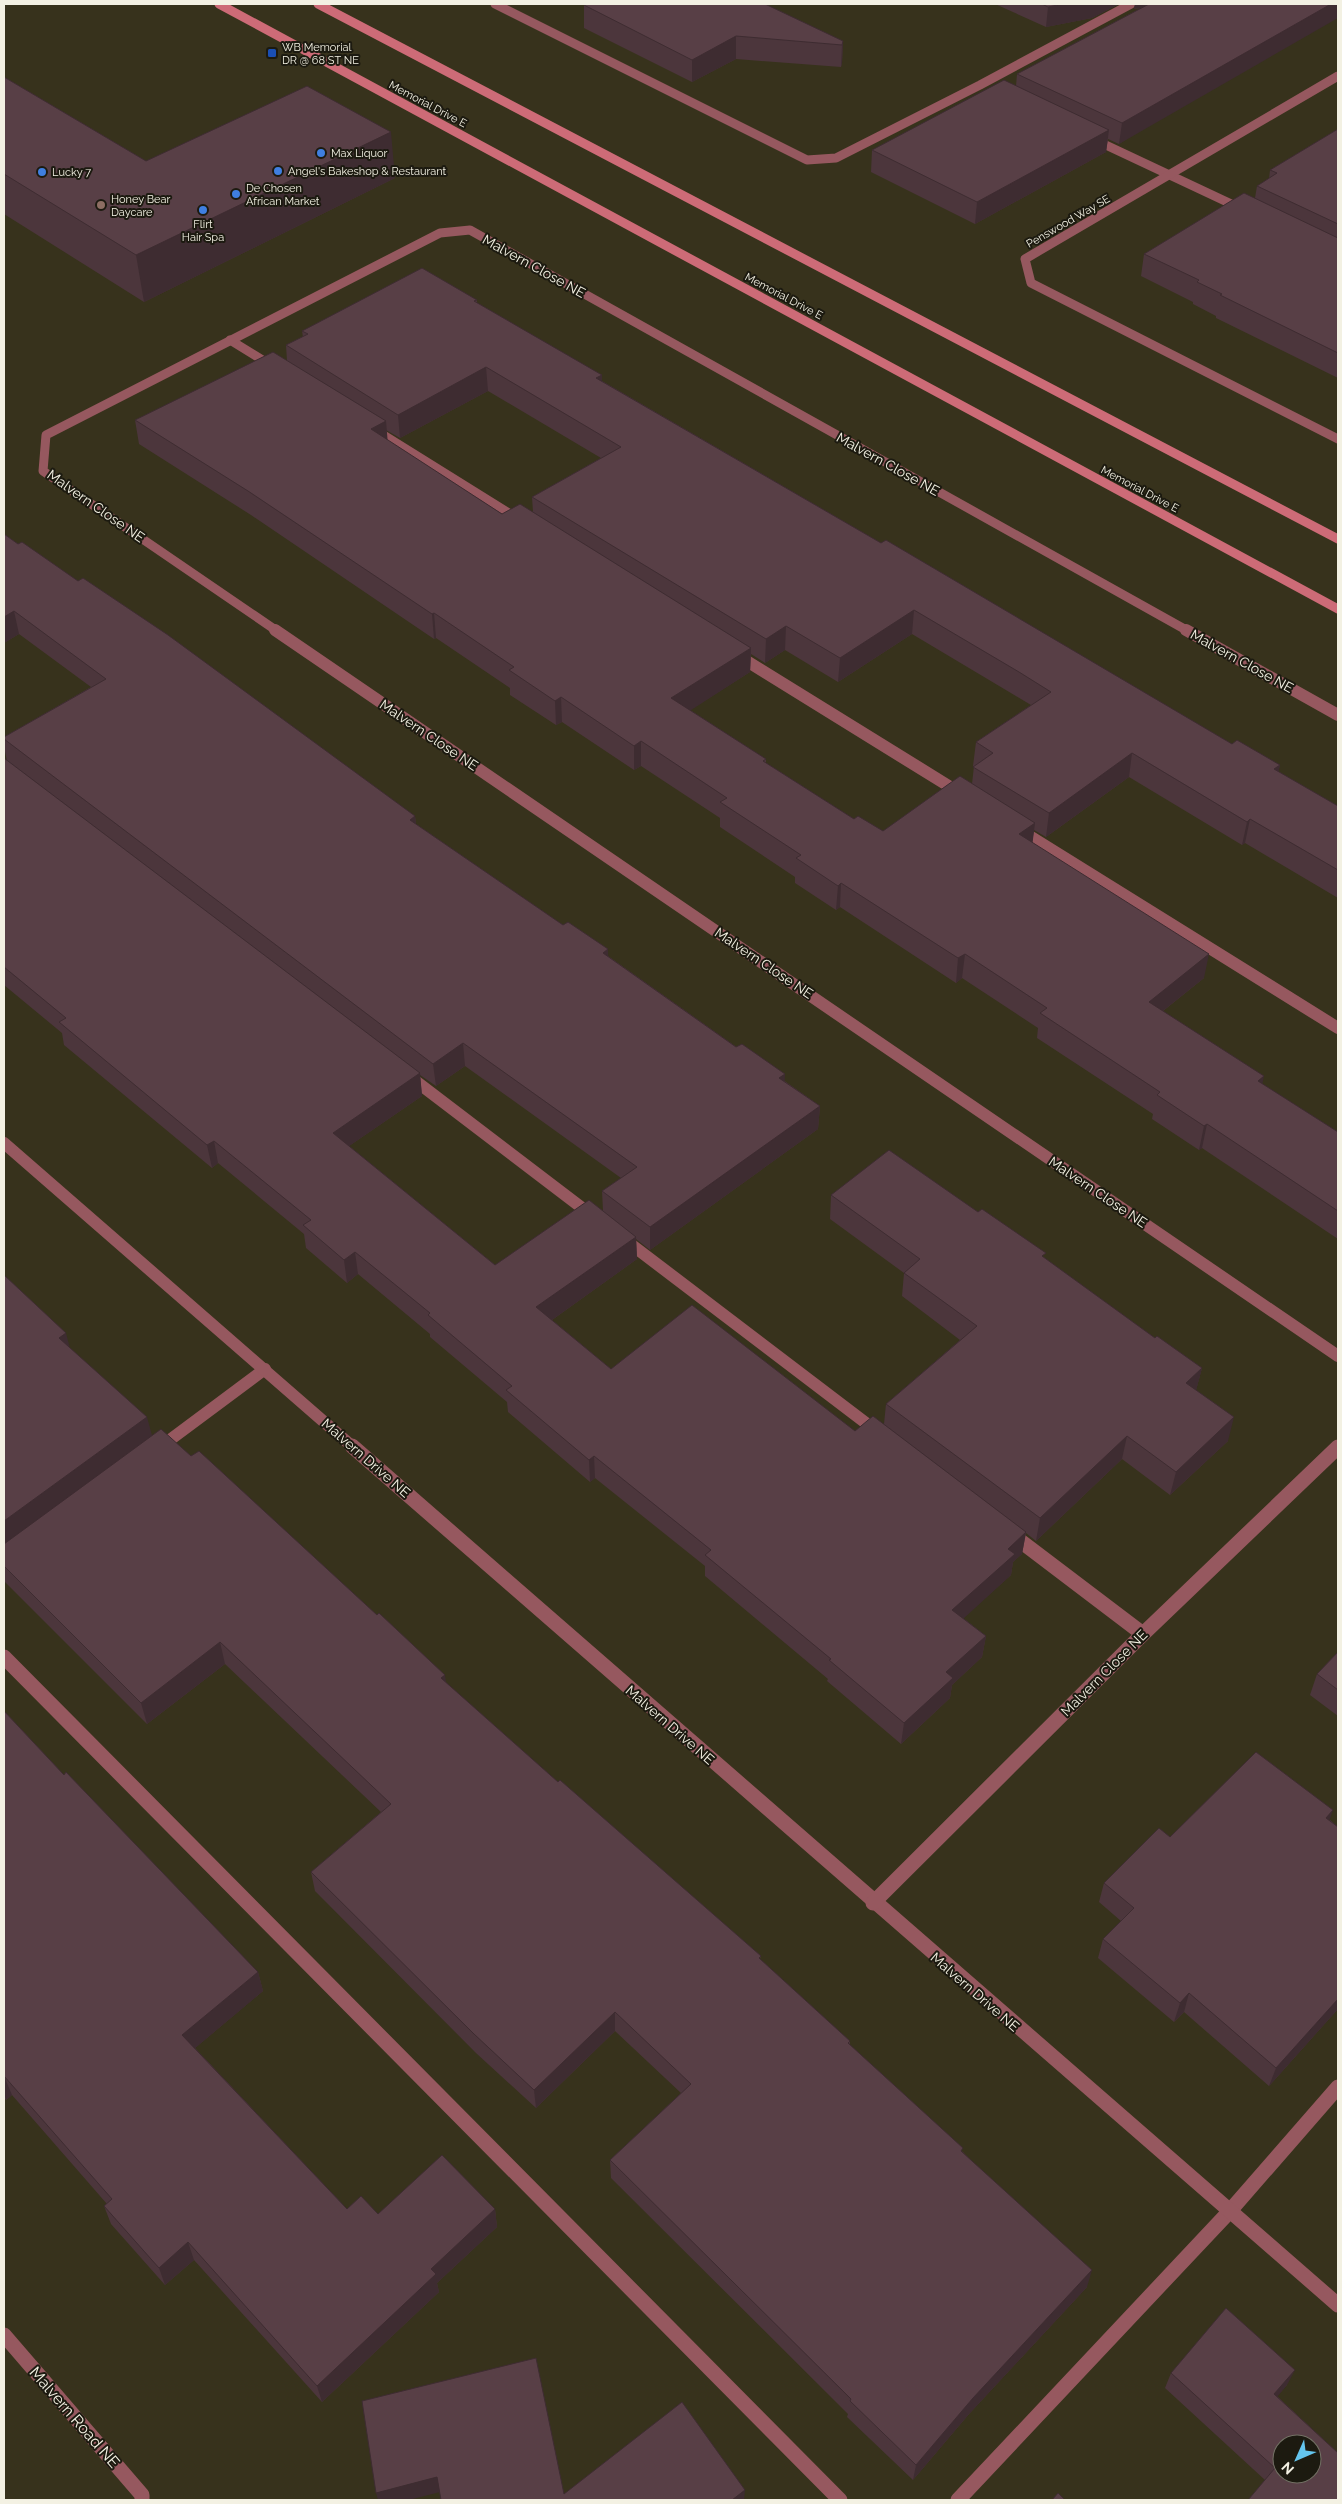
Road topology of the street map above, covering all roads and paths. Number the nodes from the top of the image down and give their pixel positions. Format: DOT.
graph roads {
  1 [pos="219,4"];
  2 [pos="318,4"];
  3 [pos="495,4"];
  4 [pos="1131,4"];
  5 [pos="1338,76"];
  6 [pos="980,85"];
  7 [pos="989,89"];
  8 [pos="1088,136"];
  9 [pos="1169,175"];
  10 [pos="1249,213"];
  11 [pos="230,340"];
  12 [pos="280,371"];
  13 [pos="364,423"];
  14 [pos="1338,439"];
  15 [pos="534,528"];
  16 [pos="1338,539"];
  17 [pos="1338,609"];
  18 [pos="728,649"];
  19 [pos="1338,715"];
  20 [pos="966,796"];
  21 [pos="1008,823"];
  22 [pos="1338,1028"];
  23 [pos="400,1069"];
  24 [pos="4,1143"];
  25 [pos="1338,1356"];
  26 [pos="265,1369"];
  27 [pos="891,1442"];
  28 [pos="1338,1447"];
  29 [pos="146,1456"];
  30 [pos="1002,1526"];
  31 [pos="1143,1634"];
  32 [pos="4,1658"];
  33 [pos="873,1903"];
  34 [pos="1338,2087"];
  35 [pos="1229,2212"];
  36 [pos="1338,2306"];
  37 [pos="4,2335"];
  38 [pos="142,2500"];
  39 [pos="840,2500"];
  40 [pos="958,2500"];
  1 -- 17 [label="main road, Memorial Drive E"];
  2 -- 16 [label="main road"];
  3 -- 6 [label="street"];
  4 -- 6 [label="street"];
  5 -- 9 [label="street, Penswood Way SE"];
  6 -- 7 [label="street"];
  8 -- 9 [label="street"];
  9 -- 10 [label="street"];
  9 -- 14 [label="street, Penswood Way SE"];
  11 -- 12 [label="street"];
  11 -- 19 [label="street, Malvern Close NE"];
  11 -- 25 [label="street, Malvern Close NE"];
  13 -- 15 [label="street"];
  18 -- 20 [label="street"];
  21 -- 22 [label="street"];
  23 -- 27 [label="street"];
  24 -- 26 [label="street, Malvern Drive NE"];
  26 -- 29 [label="street"];
  26 -- 33 [label="street, Malvern Drive NE"];
  28 -- 31 [label="street, Malvern Close NE"];
  30 -- 31 [label="street"];
  31 -- 33 [label="street, Malvern Close NE"];
  32 -- 39 [label="street"];
  33 -- 35 [label="street, Malvern Drive NE"];
  34 -- 35 [label="street"];
  35 -- 36 [label="street, Malvern Drive NE"];
  35 -- 40 [label="street"];
  37 -- 38 [label="street, Malvern Road NE"];
}
